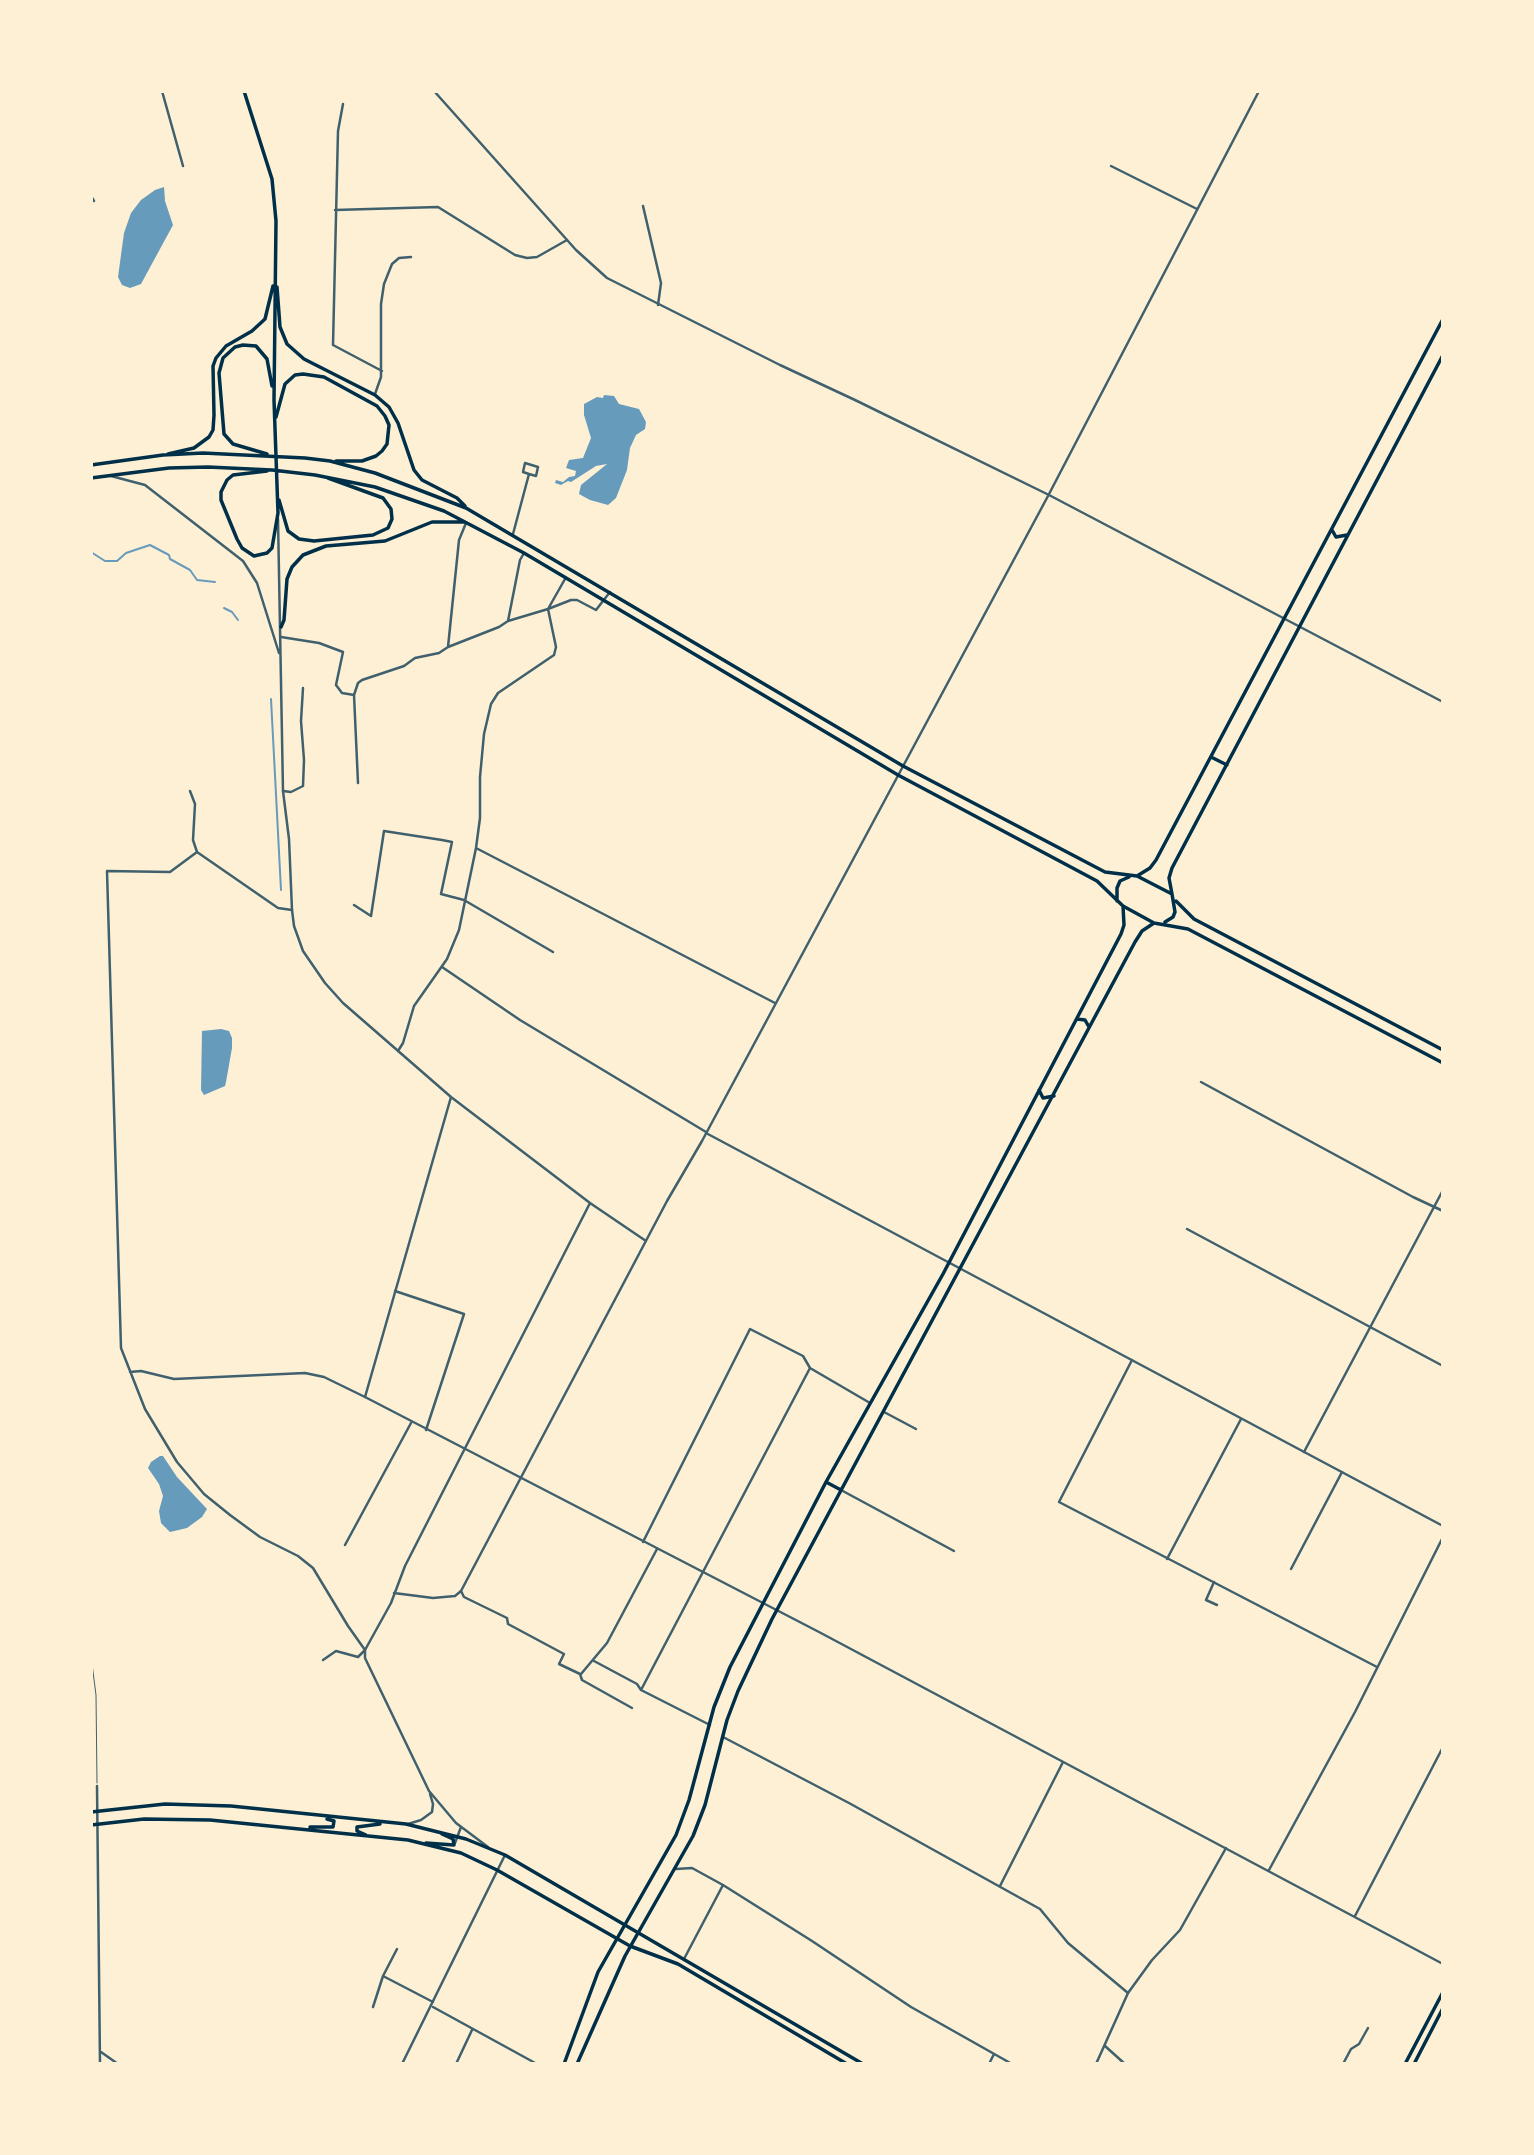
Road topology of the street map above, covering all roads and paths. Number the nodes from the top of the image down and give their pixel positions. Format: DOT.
graph roads {
  1 [pos="162,91"];
  2 [pos="244,91"];
  3 [pos="433,91"];
  4 [pos="1259,91"];
  5 [pos="343,104"];
  6 [pos="183,166"];
  7 [pos="1111,166"];
  8 [pos="91,196"];
  9 [pos="94,201"];
  10 [pos="643,206"];
  11 [pos="1197,209"];
  12 [pos="335,210"];
  13 [pos="567,240"];
  14 [pos="411,257"];
  15 [pos="275,280"];
  16 [pos="658,305"];
  17 [pos="1443,318"];
  18 [pos="1443,355"];
  19 [pos="382,370"];
  20 [pos="274,391"];
  21 [pos="374,396"];
  22 [pos="275,423"];
  23 [pos="255,452"];
  24 [pos="163,456"];
  25 [pos="330,461"];
  26 [pos="91,465"];
  27 [pos="256,471"];
  28 [pos="528,474"];
  29 [pos="107,475"];
  30 [pos="323,476"];
  31 [pos="91,478"];
  32 [pos="1049,495"];
  33 [pos="277,497"];
  34 [pos="466,508"];
  35 [pos="278,513"];
  36 [pos="466,522"];
  37 [pos="1332,528"];
  38 [pos="513,534"];
  39 [pos="1349,535"];
  40 [pos="540,550"];
  41 [pos="524,553"];
  42 [pos="535,559"];
  43 [pos="566,578"];
  44 [pos="610,592"];
  45 [pos="604,600"];
  46 [pos="548,609"];
  47 [pos="1284,618"];
  48 [pos="508,621"];
  49 [pos="1300,626"];
  50 [pos="281,627"];
  51 [pos="281,637"];
  52 [pos="448,647"];
  53 [pos="280,658"];
  54 [pos="303,688"];
  55 [pos="354,695"];
  56 [pos="1443,702"];
  57 [pos="1211,757"];
  58 [pos="1227,765"];
  59 [pos="903,766"];
  60 [pos="898,775"];
  61 [pos="358,783"];
  62 [pos="190,791"];
  63 [pos="283,791"];
  64 [pos="957,795"];
  65 [pos="952,804"];
  66 [pos="476,848"];
  67 [pos="197,852"];
  68 [pos="1130,876"];
  69 [pos="1137,876"];
  70 [pos="1172,894"];
  71 [pos="464,900"];
  72 [pos="1174,900"];
  73 [pos="1117,902"];
  74 [pos="354,905"];
  75 [pos="1122,906"];
  76 [pos="292,910"];
  77 [pos="1157,923"];
  78 [pos="553,952"];
  79 [pos="442,967"];
  80 [pos="775,1003"];
  81 [pos="1360,1006"];
  82 [pos="1374,1013"];
  83 [pos="1355,1015"];
  84 [pos="1075,1021"];
  85 [pos="1370,1023"];
  86 [pos="1089,1029"];
  87 [pos="1442,1048"];
  88 [pos="398,1051"];
  89 [pos="1443,1063"];
  90 [pos="1201,1082"];
  91 [pos="1040,1088"];
  92 [pos="1054,1095"];
  93 [pos="451,1097"];
  94 [pos="706,1133"];
  95 [pos="1443,1190"];
  96 [pos="590,1203"];
  97 [pos="1433,1208"];
  98 [pos="1443,1211"];
  99 [pos="1187,1229"];
  100 [pos="646,1241"];
  101 [pos="949,1262"];
  102 [pos="962,1269"];
  103 [pos="395,1291"];
  104 [pos="1370,1327"];
  105 [pos="1132,1360"];
  106 [pos="1443,1367"];
  107 [pos="810,1368"];
  108 [pos="130,1372"];
  109 [pos="365,1397"];
  110 [pos="870,1403"];
  111 [pos="884,1412"];
  112 [pos="1241,1419"];
  113 [pos="411,1423"];
  114 [pos="916,1429"];
  115 [pos="426,1430"];
  116 [pos="464,1450"];
  117 [pos="1304,1452"];
  118 [pos="1342,1472"];
  119 [pos="521,1478"];
  120 [pos="826,1482"];
  121 [pos="841,1490"];
  122 [pos="1443,1526"];
  123 [pos="1443,1537"];
  124 [pos="643,1542"];
  125 [pos="345,1545"];
  126 [pos="657,1549"];
  127 [pos="954,1551"];
  128 [pos="1167,1559"];
  129 [pos="1291,1569"];
  130 [pos="703,1573"];
  131 [pos="1214,1582"];
  132 [pos="461,1591"];
  133 [pos="394,1593"];
  134 [pos="763,1603"];
  135 [pos="1217,1605"];
  136 [pos="777,1610"];
  137 [pos="365,1650"];
  138 [pos="91,1656"];
  139 [pos="323,1660"];
  140 [pos="594,1661"];
  141 [pos="1377,1667"];
  142 [pos="580,1674"];
  143 [pos="641,1690"];
  144 [pos="632,1708"];
  145 [pos="710,1724"];
  146 [pos="722,1737"];
  147 [pos="1443,1747"];
  148 [pos="1063,1762"];
  149 [pos="97,1786"];
  150 [pos="429,1791"];
  151 [pos="91,1812"];
  152 [pos="318,1816"];
  153 [pos="383,1823"];
  154 [pos="406,1824"];
  155 [pos="91,1825"];
  156 [pos="461,1827"];
  157 [pos="304,1828"];
  158 [pos="439,1832"];
  159 [pos="367,1836"];
  160 [pos="457,1836"];
  161 [pos="424,1843"];
  162 [pos="455,1843"];
  163 [pos="488,1847"];
  164 [pos="1226,1848"];
  165 [pos="505,1855"];
  166 [pos="676,1869"];
  167 [pos="497,1870"];
  168 [pos="1269,1870"];
  169 [pos="723,1885"];
  170 [pos="1000,1886"];
  171 [pos="1355,1916"];
  172 [pos="624,1925"];
  173 [pos="638,1933"];
  174 [pos="616,1938"];
  175 [pos="630,1946"];
  176 [pos="397,1949"];
  177 [pos="684,1959"];
  178 [pos="1443,1964"];
  179 [pos="383,1976"];
  180 [pos="1443,1992"];
  181 [pos="1128,1993"];
  182 [pos="432,2004"];
  183 [pos="373,2007"];
  184 [pos="1443,2008"];
  185 [pos="1368,2028"];
  186 [pos="472,2030"];
  187 [pos="1105,2046"];
  188 [pos="100,2052"];
  189 [pos="994,2054"];
  190 [pos="100,2064"];
  191 [pos="118,2064"];
  192 [pos="402,2064"];
  193 [pos="456,2064"];
  194 [pos="537,2064"];
  195 [pos="564,2064"];
  196 [pos="577,2064"];
  197 [pos="847,2064"];
  198 [pos="863,2064"];
  199 [pos="989,2064"];
  200 [pos="1012,2064"];
  201 [pos="1096,2064"];
  202 [pos="1125,2064"];
  203 [pos="1343,2064"];
  204 [pos="1405,2064"];
  205 [pos="1414,2064"];
  1 -- 6 [label="street"];
  2 -- 15 [label="main road"];
  3 -- 13 [label="street"];
  4 -- 11 [label="street"];
  5 -- 12 [label="street"];
  7 -- 11 [label="street"];
  8 -- 9 [label="street"];
  10 -- 16 [label="street"];
  11 -- 32 [label="street"];
  12 -- 13 [label="street"];
  12 -- 19 [label="street"];
  13 -- 16 [label="street"];
  14 -- 19 [label="street"];
  15 -- 20 [label="main road"];
  15 -- 21 [label="main road"];
  15 -- 24 [label="main road"];
  16 -- 32 [label="street"];
  17 -- 37 [label="main road"];
  18 -- 39 [label="main road"];
  19 -- 21 [label="street"];
  20 -- 22 [label="main road"];
  20 -- 23 [label="main road"];
  21 -- 34 [label="main road"];
  22 -- 25 [label="main road"];
  22 -- 33 [label="main road"];
  23 -- 24 [label="main road"];
  23 -- 25 [label="main road"];
  24 -- 26 [label="main road"];
  25 -- 34 [label="main road"];
  27 -- 29 [label="main road"];
  27 -- 30 [label="main road"];
  27 -- 35 [label="main road"];
  28 -- 28 [label="street"];
  28 -- 38 [label="street"];
  29 -- 31 [label="main road"];
  29 -- 53 [label="street"];
  30 -- 33 [label="main road"];
  30 -- 36 [label="main road"];
  32 -- 47 [label="street"];
  32 -- 59 [label="street"];
  33 -- 35 [label="main road"];
  34 -- 38 [label="main road"];
  35 -- 50 [label="street"];
  36 -- 41 [label="main road"];
  36 -- 50 [label="main road"];
  36 -- 52 [label="street"];
  37 -- 39 [label="main road"];
  37 -- 47 [label="main road"];
  38 -- 40 [label="main road"];
  39 -- 49 [label="main road"];
  40 -- 42 [label="main road"];
  40 -- 44 [label="main road"];
  41 -- 42 [label="main road"];
  41 -- 48 [label="street"];
  42 -- 43 [label="main road"];
  43 -- 45 [label="main road"];
  43 -- 46 [label="street"];
  44 -- 45 [label="street"];
  44 -- 59 [label="main road"];
  45 -- 46 [label="street"];
  45 -- 60 [label="main road"];
  46 -- 48 [label="street"];
  46 -- 66 [label="street"];
  47 -- 49 [label="street"];
  47 -- 57 [label="main road"];
  48 -- 52 [label="street"];
  49 -- 56 [label="street"];
  49 -- 58 [label="main road"];
  50 -- 51 [label="street"];
  51 -- 53 [label="street"];
  51 -- 55 [label="street"];
  52 -- 55 [label="street"];
  53 -- 63 [label="street"];
  54 -- 63 [label="street"];
  55 -- 61 [label="street"];
  57 -- 58 [label="main road"];
  57 -- 69 [label="main road"];
  58 -- 70 [label="main road"];
  59 -- 60 [label="street"];
  59 -- 64 [label="main road"];
  60 -- 65 [label="main road"];
  60 -- 80 [label="street"];
  62 -- 67 [label="street"];
  63 -- 76 [label="street"];
  64 -- 65 [label="main road"];
  64 -- 68 [label="main road"];
  65 -- 73 [label="main road"];
  66 -- 71 [label="street"];
  66 -- 80 [label="street"];
  67 -- 76 [label="street"];
  67 -- 108 [label="street"];
  68 -- 69 [label="main road"];
  68 -- 73 [label="main road"];
  69 -- 70 [label="main road"];
  70 -- 72 [label="main road"];
  71 -- 74 [label="street"];
  71 -- 78 [label="street"];
  71 -- 79 [label="street"];
  72 -- 77 [label="main road"];
  72 -- 81 [label="main road"];
  73 -- 75 [label="main road"];
  75 -- 77 [label="main road"];
  75 -- 84 [label="main road"];
  76 -- 88 [label="street"];
  77 -- 83 [label="main road"];
  77 -- 86 [label="main road"];
  79 -- 88 [label="street"];
  79 -- 94 [label="street"];
  80 -- 94 [label="street"];
  81 -- 82 [label="main road"];
  81 -- 83 [label="main road"];
  82 -- 85 [label="main road"];
  82 -- 87 [label="main road"];
  83 -- 85 [label="main road"];
  84 -- 86 [label="main road"];
  84 -- 91 [label="main road"];
  85 -- 89 [label="main road"];
  86 -- 92 [label="main road"];
  88 -- 93 [label="street"];
  90 -- 97 [label="street"];
  91 -- 92 [label="main road"];
  91 -- 101 [label="main road"];
  92 -- 102 [label="main road"];
  93 -- 96 [label="street"];
  93 -- 103 [label="street"];
  94 -- 100 [label="street"];
  94 -- 101 [label="street"];
  95 -- 97 [label="street"];
  96 -- 100 [label="street"];
  96 -- 116 [label="street"];
  97 -- 98 [label="street"];
  97 -- 104 [label="street"];
  99 -- 104 [label="street"];
  100 -- 119 [label="street"];
  101 -- 102 [label="street"];
  101 -- 110 [label="main road"];
  102 -- 105 [label="street"];
  102 -- 111 [label="main road"];
  103 -- 109 [label="street"];
  103 -- 115 [label="street"];
  104 -- 106 [label="street"];
  104 -- 117 [label="street"];
  105 -- 112 [label="street"];
  105 -- 128 [label="street"];
  107 -- 110 [label="street"];
  107 -- 124 [label="street"];
  107 -- 130 [label="street"];
  108 -- 109 [label="street"];
  108 -- 137 [label="street"];
  109 -- 113 [label="street"];
  110 -- 120 [label="main road"];
  111 -- 114 [label="street"];
  111 -- 121 [label="main road"];
  112 -- 117 [label="street"];
  112 -- 128 [label="street"];
  113 -- 115 [label="street"];
  113 -- 125 [label="street"];
  115 -- 116 [label="street"];
  116 -- 119 [label="street"];
  116 -- 133 [label="street"];
  117 -- 118 [label="street"];
  118 -- 122 [label="street"];
  118 -- 129 [label="street"];
  119 -- 124 [label="street"];
  119 -- 132 [label="street"];
  120 -- 121 [label="main road"];
  120 -- 134 [label="main road"];
  121 -- 127 [label="street"];
  121 -- 136 [label="main road"];
  123 -- 141 [label="street"];
  124 -- 126 [label="street"];
  126 -- 130 [label="street"];
  126 -- 140 [label="street"];
  128 -- 131 [label="street"];
  130 -- 134 [label="street"];
  130 -- 143 [label="street"];
  131 -- 135 [label="street"];
  131 -- 141 [label="street"];
  132 -- 133 [label="street"];
  132 -- 142 [label="street"];
  133 -- 137 [label="street"];
  134 -- 136 [label="street"];
  134 -- 145 [label="main road"];
  136 -- 146 [label="main road"];
  136 -- 148 [label="street"];
  137 -- 139 [label="street"];
  137 -- 150 [label="street"];
  138 -- 149 [label="lane"];
  140 -- 142 [label="street"];
  140 -- 143 [label="street"];
  141 -- 168 [label="street"];
  142 -- 144 [label="street"];
  143 -- 145 [label="street"];
  145 -- 172 [label="main road"];
  146 -- 166 [label="main road"];
  146 -- 170 [label="street"];
  147 -- 171 [label="street"];
  148 -- 164 [label="street"];
  148 -- 170 [label="street"];
  149 -- 188 [label="street"];
  150 -- 154 [label="street"];
  150 -- 156 [label="street"];
  151 -- 152 [label="main road"];
  152 -- 153 [label="main road"];
  152 -- 157 [label="main road"];
  153 -- 154 [label="main road"];
  153 -- 159 [label="main road"];
  154 -- 158 [label="main road"];
  155 -- 157 [label="main road"];
  156 -- 160 [label="street"];
  156 -- 163 [label="street"];
  157 -- 159 [label="main road"];
  158 -- 160 [label="main road"];
  158 -- 162 [label="main road"];
  159 -- 161 [label="main road"];
  160 -- 162 [label="street"];
  160 -- 163 [label="main road"];
  161 -- 162 [label="main road"];
  161 -- 167 [label="main road"];
  163 -- 165 [label="main road"];
  164 -- 168 [label="street"];
  164 -- 181 [label="street"];
  165 -- 167 [label="street"];
  165 -- 172 [label="main road"];
  166 -- 169 [label="street"];
  166 -- 173 [label="main road"];
  167 -- 174 [label="main road"];
  167 -- 182 [label="street"];
  168 -- 171 [label="street"];
  169 -- 177 [label="street"];
  169 -- 189 [label="street"];
  170 -- 181 [label="street"];
  171 -- 178 [label="street"];
  172 -- 173 [label="main road"];
  172 -- 174 [label="main road"];
  173 -- 175 [label="main road"];
  173 -- 177 [label="main road"];
  174 -- 175 [label="main road"];
  174 -- 195 [label="main road"];
  175 -- 196 [label="main road"];
  175 -- 197 [label="main road"];
  176 -- 179 [label="street"];
  177 -- 198 [label="main road"];
  179 -- 182 [label="street"];
  179 -- 183 [label="street"];
  180 -- 204 [label="main road"];
  181 -- 187 [label="street"];
  182 -- 186 [label="street"];
  182 -- 192 [label="street"];
  184 -- 205 [label="main road"];
  185 -- 203 [label="street"];
  186 -- 193 [label="street"];
  186 -- 194 [label="street"];
  187 -- 201 [label="street"];
  187 -- 202 [label="street"];
  188 -- 190 [label="street"];
  188 -- 191 [label="street"];
  189 -- 199 [label="street"];
  189 -- 200 [label="street"];
}
